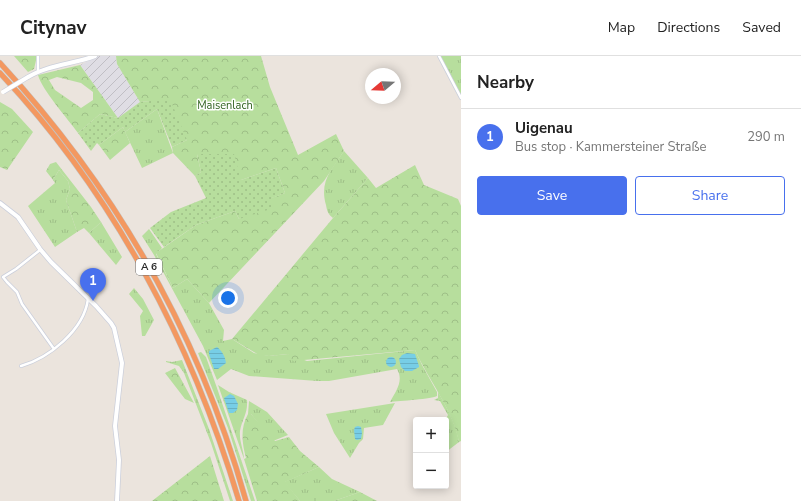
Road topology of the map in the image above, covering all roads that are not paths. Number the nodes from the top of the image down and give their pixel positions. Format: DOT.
graph roads {
  1 [pos="38,56"];
  2 [pos="95,56"];
  3 [pos="439,56"];
  4 [pos="82,58"];
  5 [pos="0,63"];
  6 [pos="38,72"];
  7 [pos="0,73"];
  8 [pos="2,93"];
  9 [pos="461,98"];
  10 [pos="0,203"];
  11 [pos="40,249"];
  12 [pos="88,299"];
  13 [pos="54,349"];
  14 [pos="21,366"];
  15 [pos="117,501"];
  16 [pos="239,501"];
  17 [pos="246,501"];
  1 -- 6 [label="street"];
  2 -- 4 [label="street"];
  3 -- 9 [label="street"];
  4 -- 6 [label="street"];
  5 -- 17 [label="highway, A 6"];
  6 -- 8 [label="street, bridge"];
  7 -- 16 [label="highway, A 6"];
  10 -- 11 [label="street"];
  11 -- 12 [label="street"];
  11 -- 13 [label="street"];
  12 -- 13 [label="street"];
  12 -- 15 [label="street"];
  13 -- 14 [label="street"];
}
